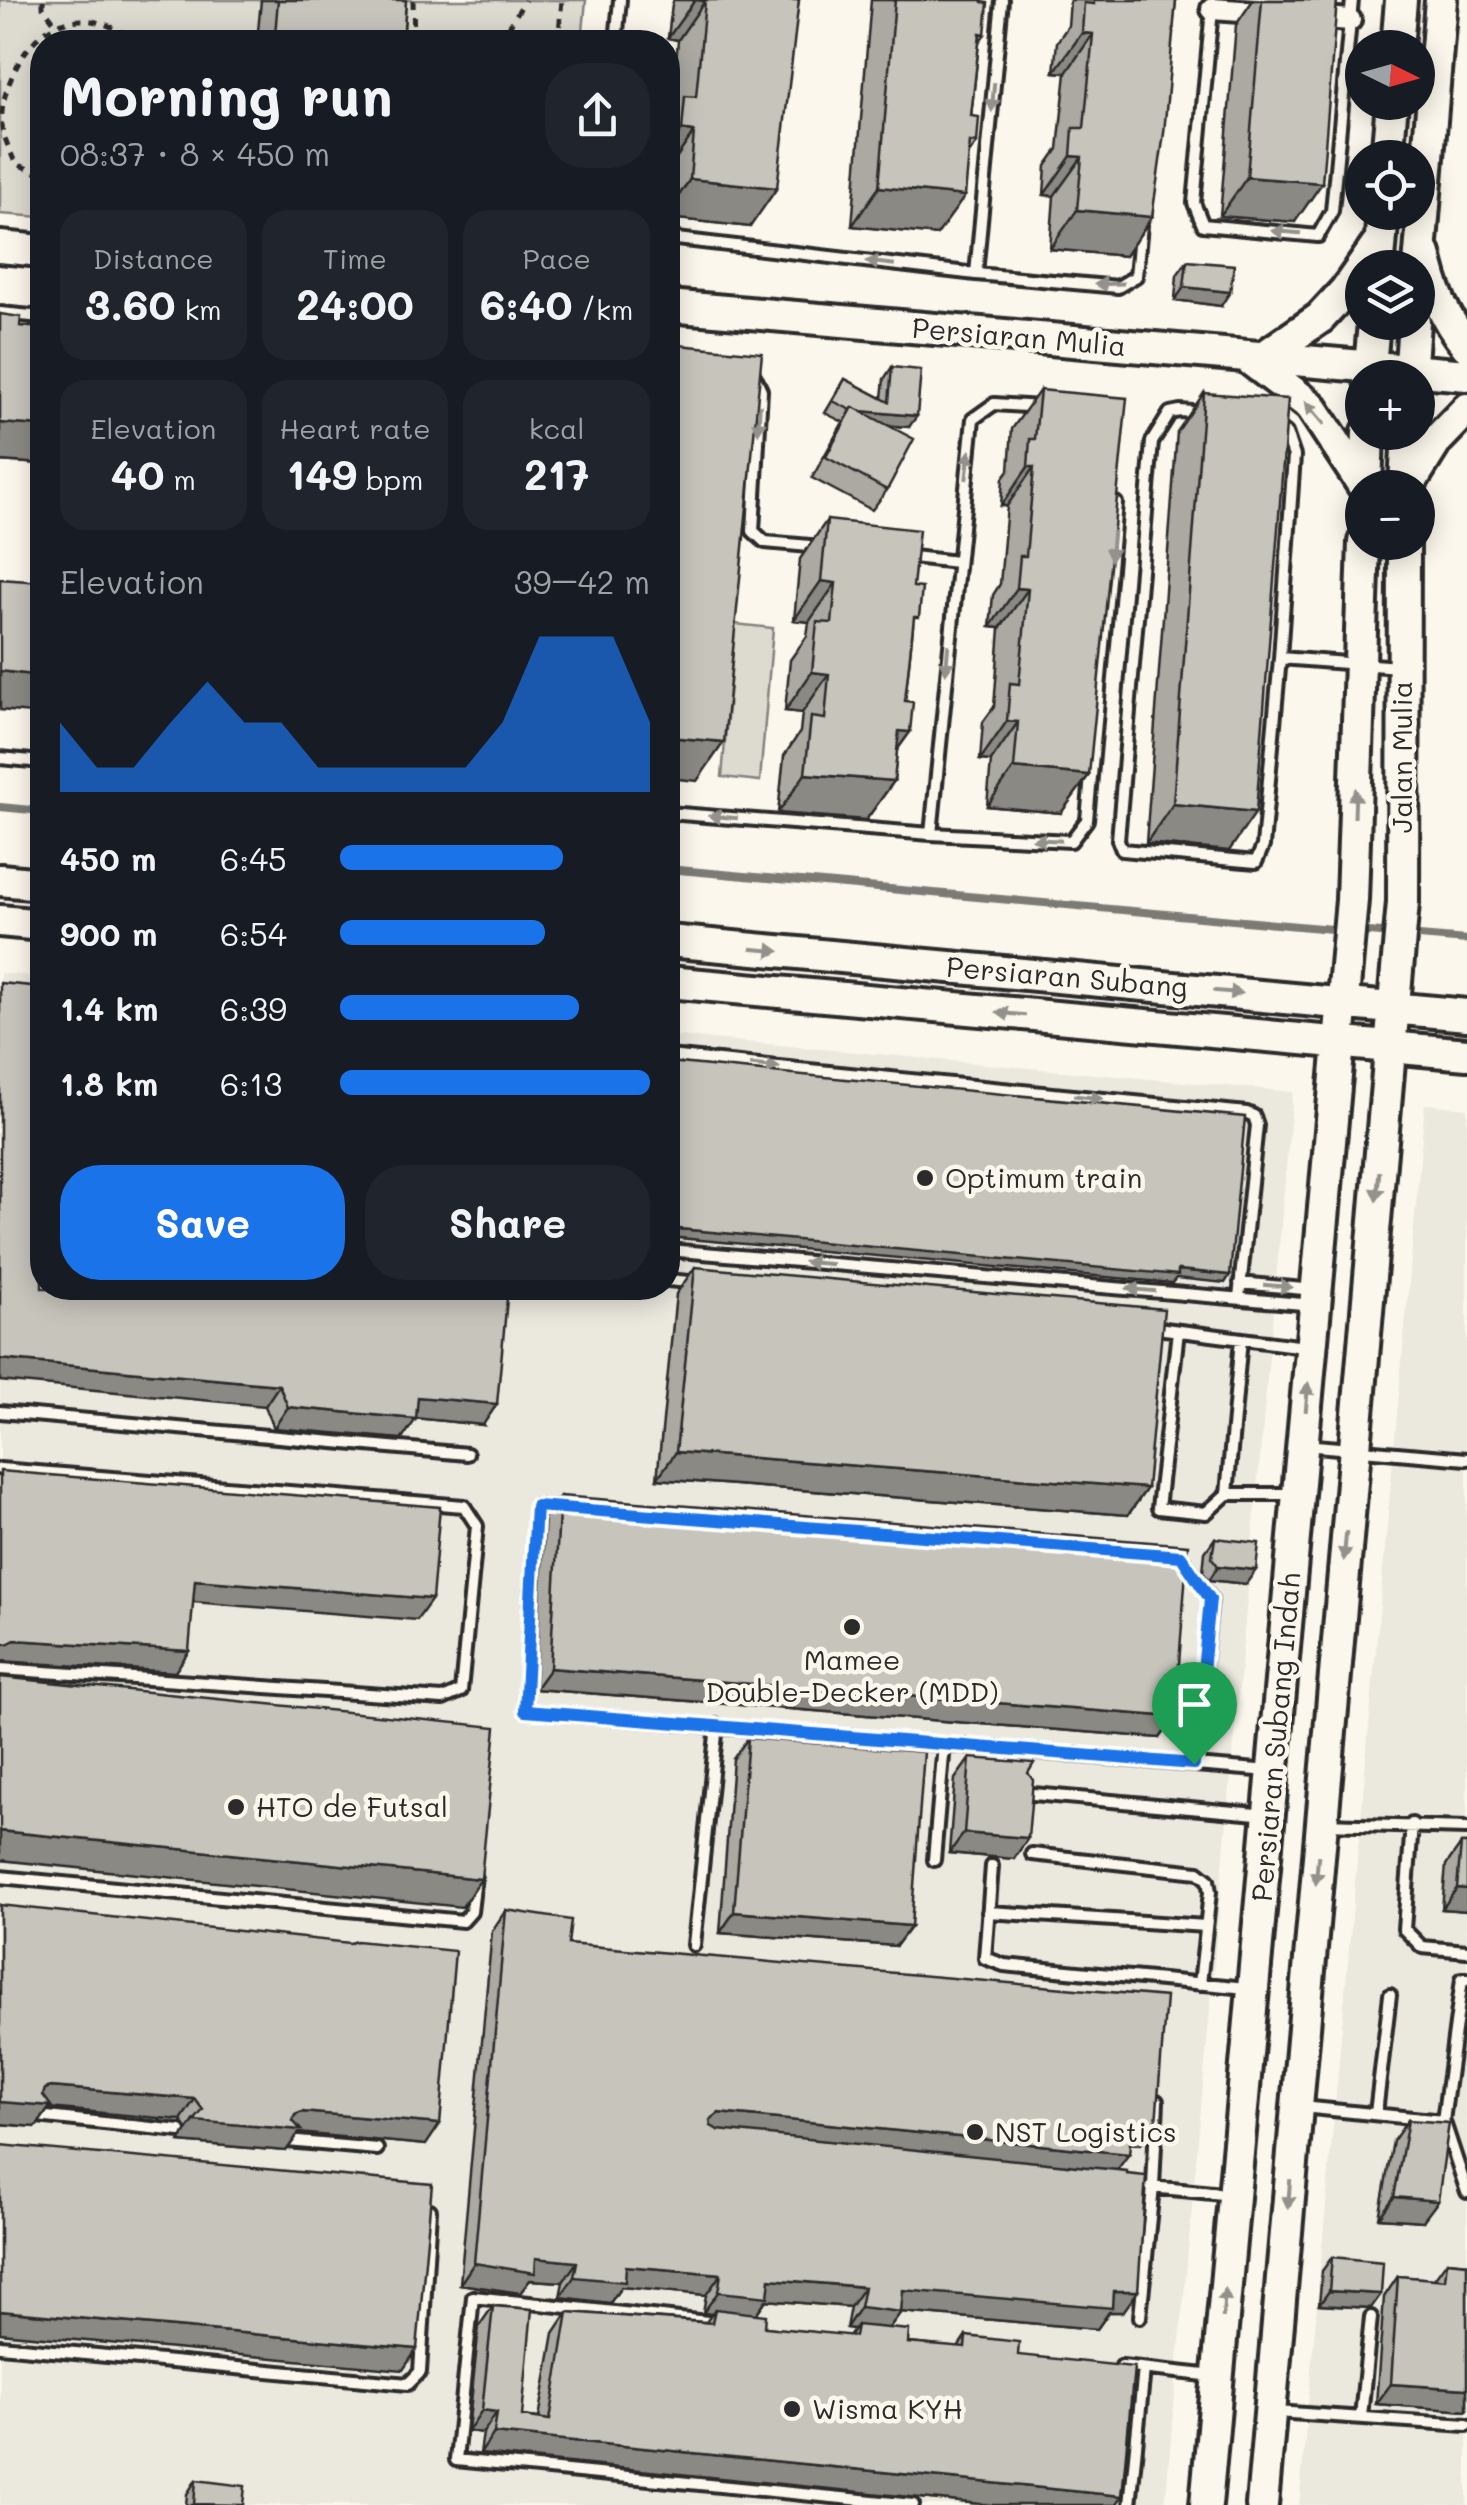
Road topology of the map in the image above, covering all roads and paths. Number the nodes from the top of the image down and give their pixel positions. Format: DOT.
graph roads {
  1 [pos="43,0"];
  2 [pos="414,0"];
  3 [pos="525,0"];
  4 [pos="562,0"];
  5 [pos="620,0"];
  6 [pos="1002,0"];
  7 [pos="1400,0"];
  8 [pos="1441,0"];
  9 [pos="1212,4"];
  10 [pos="1351,10"];
  11 [pos="55,23"];
  12 [pos="48,30"];
  13 [pos="120,30"];
  14 [pos="414,30"];
  15 [pos="507,30"];
  16 [pos="559,30"];
  17 [pos="617,30"];
  18 [pos="1398,30"];
  19 [pos="30,48"];
  20 [pos="30,170"];
  21 [pos="1141,217"];
  22 [pos="1421,231"];
  23 [pos="680,239"];
  24 [pos="1380,240"];
  25 [pos="0,247"];
  26 [pos="30,250"];
  27 [pos="1420,250"];
  28 [pos="976,274"];
  29 [pos="680,307"];
  30 [pos="0,313"];
  31 [pos="30,316"];
  32 [pos="1467,346"];
  33 [pos="1254,357"];
  34 [pos="1345,369"];
  35 [pos="744,371"];
  36 [pos="1435,374"];
  37 [pos="1467,375"];
  38 [pos="1047,407"];
  39 [pos="1467,409"];
  40 [pos="1354,470"];
  41 [pos="1418,470"];
  42 [pos="1117,488"];
  43 [pos="842,550"];
  44 [pos="899,556"];
  45 [pos="1363,560"];
  46 [pos="1404,560"];
  47 [pos="956,562"];
  48 [pos="1280,658"];
  49 [pos="1360,664"];
  50 [pos="1402,667"];
  51 [pos="0,758"];
  52 [pos="30,761"];
  53 [pos="680,814"];
  54 [pos="931,834"];
  55 [pos="0,880"];
  56 [pos="30,883"];
  57 [pos="0,921"];
  58 [pos="30,924"];
  59 [pos="680,942"];
  60 [pos="1398,971"];
  61 [pos="680,983"];
  62 [pos="1343,1003"];
  63 [pos="1394,1008"];
  64 [pos="1467,1015"];
  65 [pos="1339,1044"];
  66 [pos="1390,1047"];
  67 [pos="1467,1054"];
  68 [pos="680,1057"];
  69 [pos="680,1251"];
  70 [pos="680,1281"];
  71 [pos="1240,1283"];
  72 [pos="706,1284"];
  73 [pos="1238,1298"];
  74 [pos="1316,1298"];
  75 [pos="1141,1326"];
  76 [pos="1178,1331"];
  77 [pos="1240,1339"];
  78 [pos="1311,1348"];
  79 [pos="0,1412"];
  80 [pos="1302,1446"];
  81 [pos="1354,1449"];
  82 [pos="467,1454"];
  83 [pos="1467,1459"];
  84 [pos="0,1468"];
  85 [pos="1228,1494"];
  86 [pos="1298,1494"];
  87 [pos="576,1508"];
  88 [pos="1162,1554"];
  89 [pos="0,1670"];
  90 [pos="718,1725"];
  91 [pos="944,1744"];
  92 [pos="1194,1764"];
  93 [pos="1272,1771"];
  94 [pos="1022,1793"];
  95 [pos="1269,1815"];
  96 [pos="1321,1824"];
  97 [pos="1412,1824"];
  98 [pos="1467,1828"];
  99 [pos="1032,1854"];
  100 [pos="934,1860"];
  101 [pos="992,1866"];
  102 [pos="475,1874"];
  103 [pos="0,1877"];
  104 [pos="988,1912"];
  105 [pos="1206,1926"];
  106 [pos="694,1945"];
  107 [pos="1467,1950"];
  108 [pos="1467,1979"];
  109 [pos="1200,1984"];
  110 [pos="1253,1989"];
  111 [pos="1390,1995"];
  112 [pos="1157,2090"];
  113 [pos="1296,2107"];
  114 [pos="1376,2113"];
  115 [pos="37,2116"];
  116 [pos="1443,2121"];
  117 [pos="180,2131"];
  118 [pos="287,2141"];
  119 [pos="377,2150"];
  120 [pos="1134,2185"];
  121 [pos="1154,2187"];
  122 [pos="1467,2192"];
  123 [pos="1234,2195"];
  124 [pos="424,2197"];
  125 [pos="1371,2316"];
  126 [pos="1140,2317"];
  127 [pos="730,2324"];
  128 [pos="0,2346"];
  129 [pos="1105,2364"];
  130 [pos="1144,2368"];
  131 [pos="1218,2376"];
  132 [pos="1270,2412"];
  133 [pos="1361,2418"];
  134 [pos="1467,2424"];
  135 [pos="913,2505"];
  136 [pos="1130,2505"];
  137 [pos="1206,2505"];
  138 [pos="1262,2505"];
  1 -- 11 [label="path"];
  2 -- 14 [label="path"];
  3 -- 15 [label="path"];
  4 -- 16 [label="path"];
  5 -- 17 [label="lane"];
  6 -- 28 [label="lane, one-way"];
  7 -- 18 [label="main road"];
  8 -- 22 [label="main road"];
  9 -- 10 [label="street"];
  10 -- 9 [label="lane, one-way"];
  11 -- 12 [label="path"];
  11 -- 13 [label="path"];
  19 -- 20 [label="path"];
  21 -- 28 [label="lane, one-way"];
  22 -- 27 [label="main road"];
  22 -- 32 [label="main road"];
  28 -- 23 [label="lane, one-way"];
  24 -- 33 [label="main road"];
  25 -- 26 [label="main road"];
  29 -- 33 [label="main road, Persiaran Mulia"];
  30 -- 31 [label="lane"];
  33 -- 34 [label="main road, Persiaran Mulia"];
  40 -- 33 [label="main road, one-way"];
  35 -- 43 [label="lane, one-way"];
  36 -- 37 [label="main road, Persiaran Mulia"];
  47 -- 38 [label="lane, one-way"];
  39 -- 41 [label="main road"];
  42 -- 54 [label="lane, one-way"];
  44 -- 47 [label="lane"];
  45 -- 49 [label="main road"];
  46 -- 50 [label="main road, Jalan Mulia"];
  47 -- 54 [label="lane, one-way"];
  48 -- 48 [label="lane"];
  48 -- 49 [label="lane"];
  49 -- 50 [label="lane"];
  62 -- 49 [label="main road, Persiaran Subang Indah, one-way"];
  50 -- 60 [label="main road, Jalan Mulia"];
  51 -- 52 [label="lane"];
  54 -- 53 [label="lane, one-way"];
  55 -- 56 [label="main road"];
  57 -- 58 [label="main road"];
  59 -- 62 [label="main road, Persiaran Subang, one-way"];
  60 -- 63 [label="main road, Persiaran Subang Indah"];
  65 -- 61 [label="main road, Persiaran Subang, one-way"];
  62 -- 63 [label="main road, Persiaran Subang"];
  62 -- 65 [label="main road, Persiaran Subang Indah"];
  63 -- 64 [label="main road, Persiaran Subang"];
  63 -- 66 [label="main road, Persiaran Subang Indah"];
  65 -- 66 [label="main road, Persiaran Subang"];
  65 -- 74 [label="main road, Persiaran Subang Indah"];
  66 -- 67 [label="main road, Persiaran Subang"];
  66 -- 81 [label="main road, Persiaran Subang Indah, one-way"];
  68 -- 71 [label="lane, one-way"];
  73 -- 69 [label="lane, one-way"];
  70 -- 72 [label="lane"];
  71 -- 73 [label="lane"];
  71 -- 74 [label="lane, one-way"];
  73 -- 74 [label="lane"];
  74 -- 78 [label="main road, Persiaran Subang Indah"];
  75 -- 76 [label="lane"];
  76 -- 77 [label="lane"];
  76 -- 85 [label="lane"];
  77 -- 78 [label="lane"];
  77 -- 85 [label="lane"];
  80 -- 78 [label="main road, Persiaran Subang Indah, one-way"];
  79 -- 82 [label="lane"];
  80 -- 81 [label="lane"];
  80 -- 86 [label="main road, Persiaran Subang Indah"];
  81 -- 83 [label="lane"];
  81 -- 96 [label="main road, Persiaran Subang Indah, one-way"];
  84 -- 89 [label="lane"];
  85 -- 86 [label="lane"];
  86 -- 93 [label="main road, Persiaran Subang Indah"];
  87 -- 90 [label="lane"];
  88 -- 92 [label="lane"];
  90 -- 91 [label="lane"];
  90 -- 106 [label="lane"];
  91 -- 92 [label="lane"];
  91 -- 100 [label="lane"];
  92 -- 93 [label="lane"];
  93 -- 95 [label="main road, Persiaran Subang Indah"];
  94 -- 95 [label="lane"];
  95 -- 110 [label="main road, Persiaran Subang Indah"];
  96 -- 97 [label="lane"];
  96 -- 113 [label="main road, Persiaran Subang Indah, one-way"];
  97 -- 98 [label="lane"];
  97 -- 107 [label="lane"];
  99 -- 105 [label="lane"];
  101 -- 104 [label="lane"];
  102 -- 103 [label="lane"];
  104 -- 105 [label="lane"];
  104 -- 109 [label="lane"];
  105 -- 109 [label="lane"];
  108 -- 116 [label="lane"];
  109 -- 110 [label="lane"];
  110 -- 123 [label="main road, Persiaran Subang Indah"];
  111 -- 114 [label="lane"];
  112 -- 121 [label="lane"];
  113 -- 114 [label="lane"];
  113 -- 132 [label="main road, Persiaran Subang Indah, one-way"];
  114 -- 116 [label="lane"];
  115 -- 117 [label="lane"];
  116 -- 122 [label="lane"];
  118 -- 119 [label="lane"];
  120 -- 121 [label="lane"];
  121 -- 123 [label="lane"];
  121 -- 126 [label="lane"];
  131 -- 123 [label="main road, Persiaran Subang Indah, one-way"];
  124 -- 128 [label="lane"];
  125 -- 133 [label="lane"];
  127 -- 135 [label="lane"];
  129 -- 130 [label="lane"];
  130 -- 131 [label="lane"];
  130 -- 136 [label="lane"];
  131 -- 137 [label="main road, Persiaran Subang Indah"];
  132 -- 133 [label="lane"];
  132 -- 138 [label="main road, Persiaran Subang Indah"];
  133 -- 134 [label="lane"];
}
